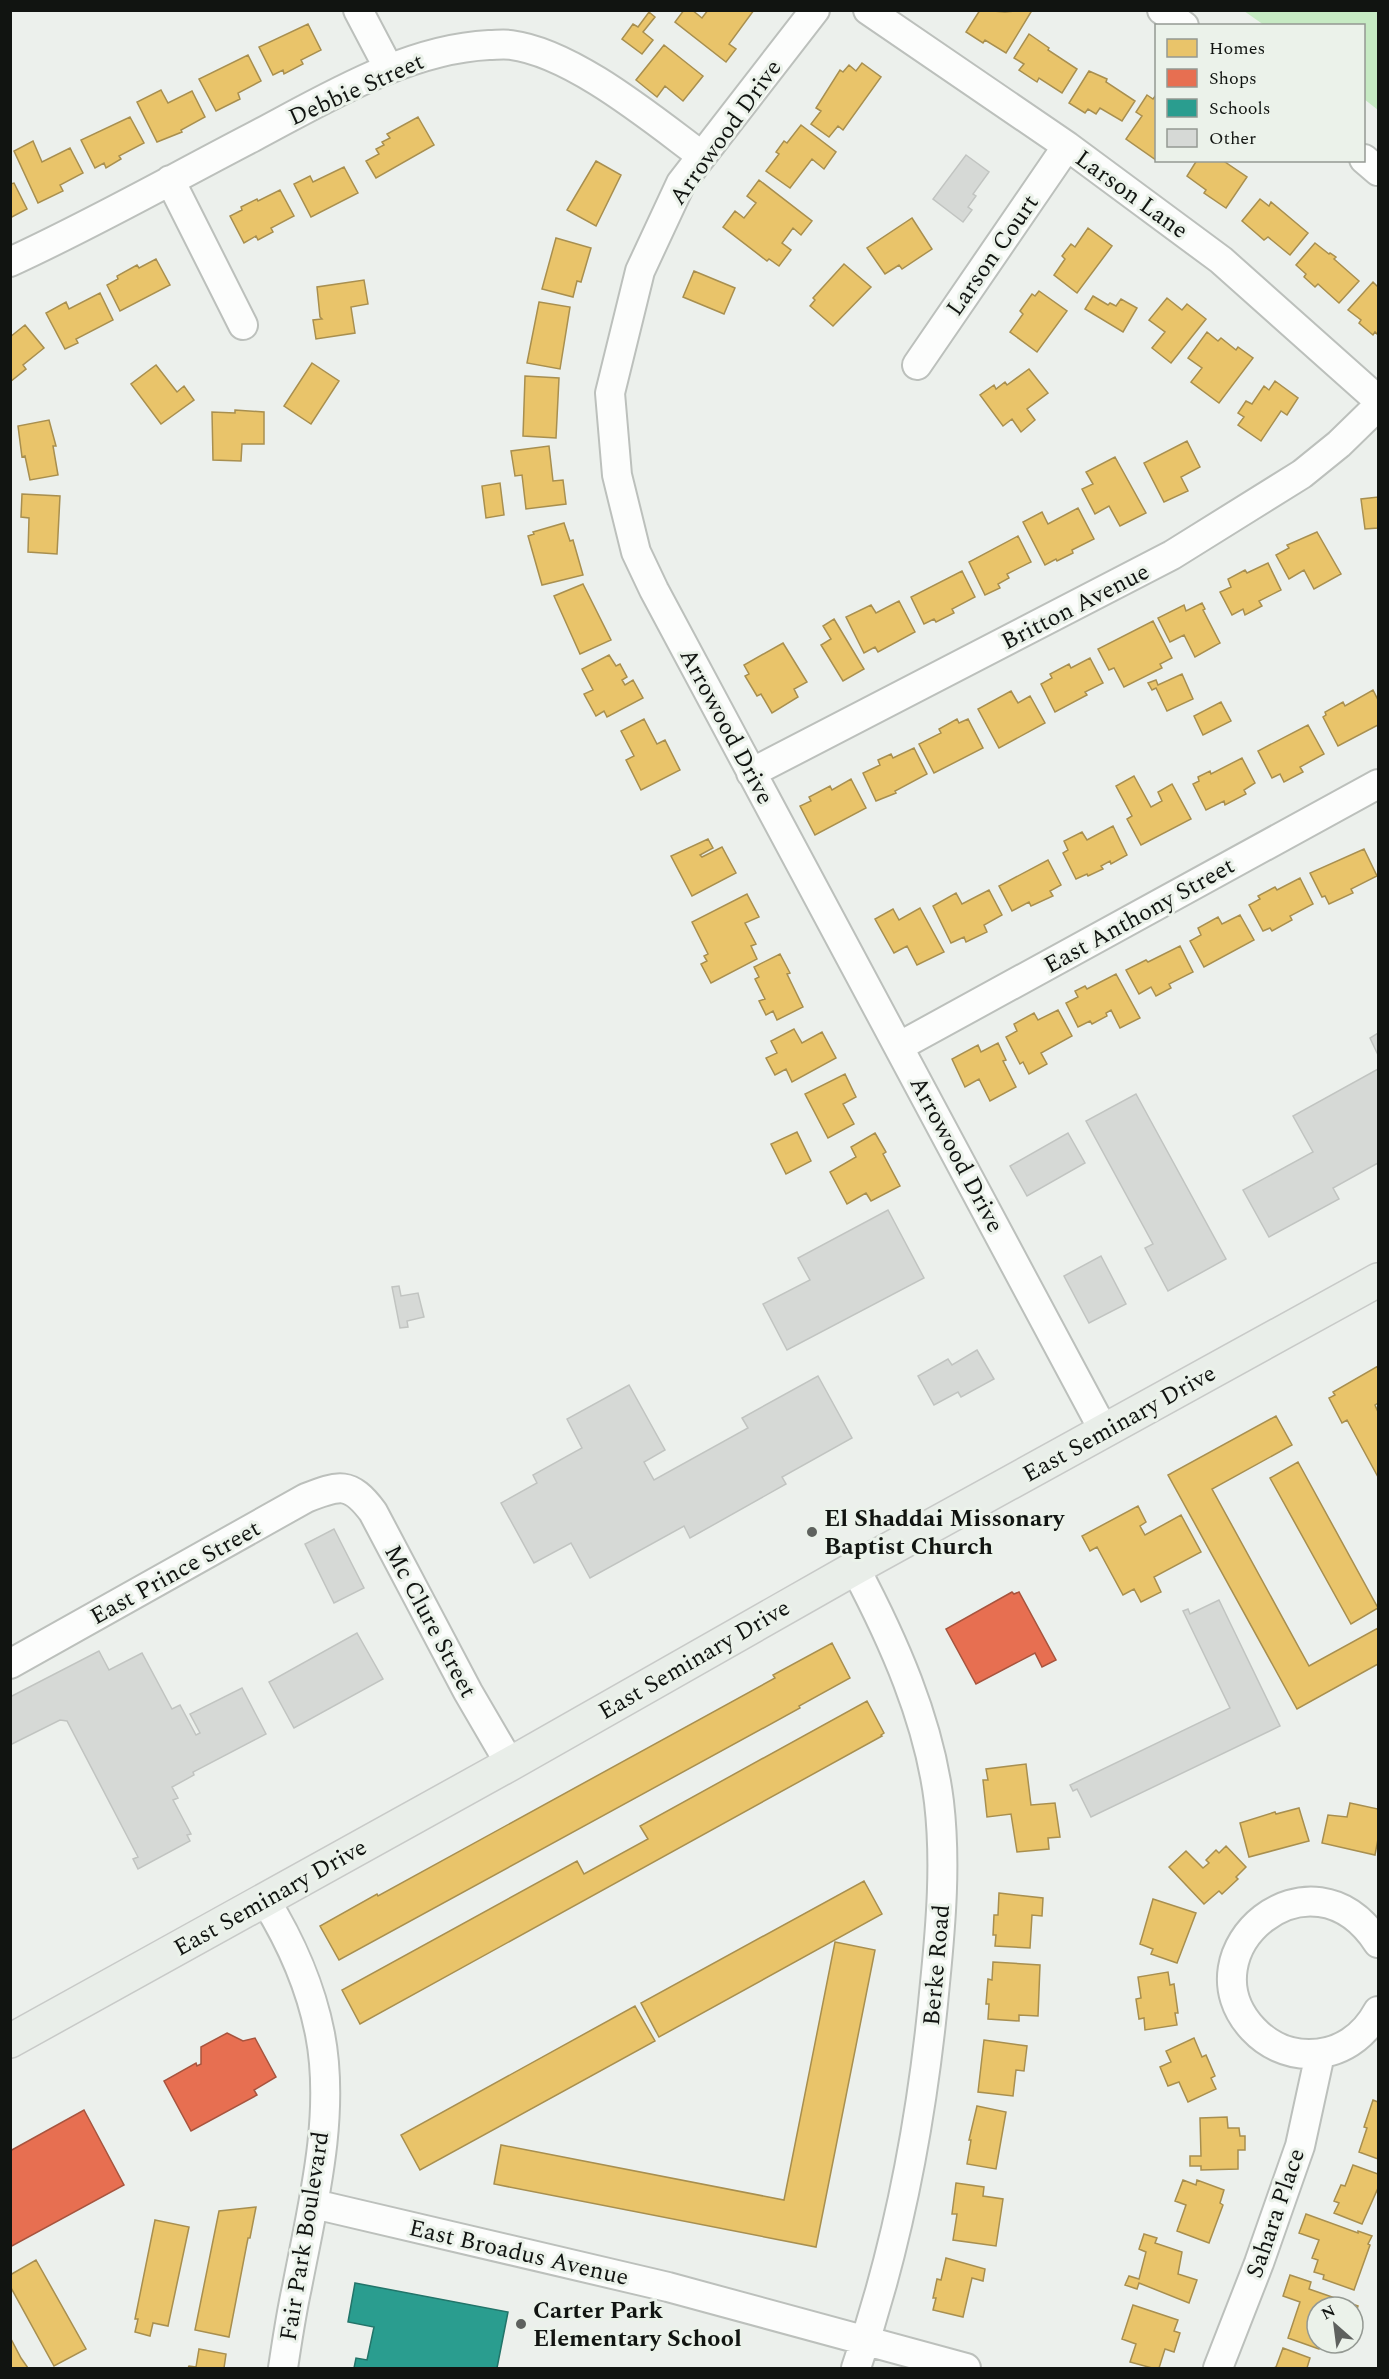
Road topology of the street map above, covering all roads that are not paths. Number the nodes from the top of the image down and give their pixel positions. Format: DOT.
graph roads {
  1 [pos="358,10"];
  2 [pos="815,10"];
  3 [pos="868,10"];
  4 [pos="1162,10"];
  5 [pos="1181,24"];
  6 [pos="389,69"];
  7 [pos="1067,146"];
  8 [pos="702,156"];
  9 [pos="1365,160"];
  10 [pos="1378,171"];
  11 [pos="170,180"];
  12 [pos="10,262"];
  13 [pos="243,325"];
  14 [pos="917,365"];
  15 [pos="1378,400"];
  16 [pos="1378,406"];
  17 [pos="752,773"];
  18 [pos="1378,784"];
  19 [pos="900,1047"];
  20 [pos="1378,1280"];
  21 [pos="1104,1431"];
  22 [pos="344,1488"];
  23 [pos="855,1568"];
  24 [pos="10,1664"];
  25 [pos="510,1764"];
  26 [pos="265,1900"];
  27 [pos="1378,1943"];
  28 [pos="1378,2011"];
  29 [pos="10,2041"];
  30 [pos="1320,2054"];
  31 [pos="314,2204"];
  32 [pos="865,2342"];
  33 [pos="283,2368"];
  34 [pos="856,2368"];
  35 [pos="966,2368"];
  36 [pos="1218,2368"];
  1 -- 6 [label="street"];
  2 -- 8 [label="street, Arrowood Drive"];
  3 -- 7 [label="street, Larson Lane"];
  4 -- 5 [label="street"];
  6 -- 8 [label="street, Debbie Street"];
  6 -- 11 [label="street, Debbie Street"];
  7 -- 14 [label="street, Larson Court"];
  7 -- 15 [label="street, Larson Lane"];
  8 -- 17 [label="street, Arrowood Drive"];
  9 -- 10 [label="street"];
  11 -- 12 [label="street, Debbie Street"];
  11 -- 13 [label="street"];
  16 -- 17 [label="street, Britton Avenue"];
  17 -- 19 [label="street, Arrowood Drive"];
  18 -- 19 [label="street, East Anthony Street"];
  19 -- 21 [label="street, Arrowood Drive"];
  20 -- 21 [label="main road, East Seminary Drive"];
  21 -- 23 [label="main road, East Seminary Drive"];
  22 -- 24 [label="street, East Prince Street"];
  22 -- 25 [label="street, Mc Clure Street"];
  23 -- 25 [label="main road, East Seminary Drive"];
  23 -- 32 [label="street, Berke Road"];
  25 -- 26 [label="main road, East Seminary Drive"];
  26 -- 29 [label="main road, East Seminary Drive"];
  26 -- 31 [label="street, Fair Park Boulevard"];
  27 -- 30 [label="street"];
  28 -- 30 [label="street"];
  30 -- 36 [label="street, Sahara Place"];
  31 -- 32 [label="street, East Broadus Avenue"];
  31 -- 33 [label="street, Fair Park Boulevard"];
  32 -- 34 [label="street, Berke Road"];
  32 -- 35 [label="street, East Broadus Avenue"];
}
